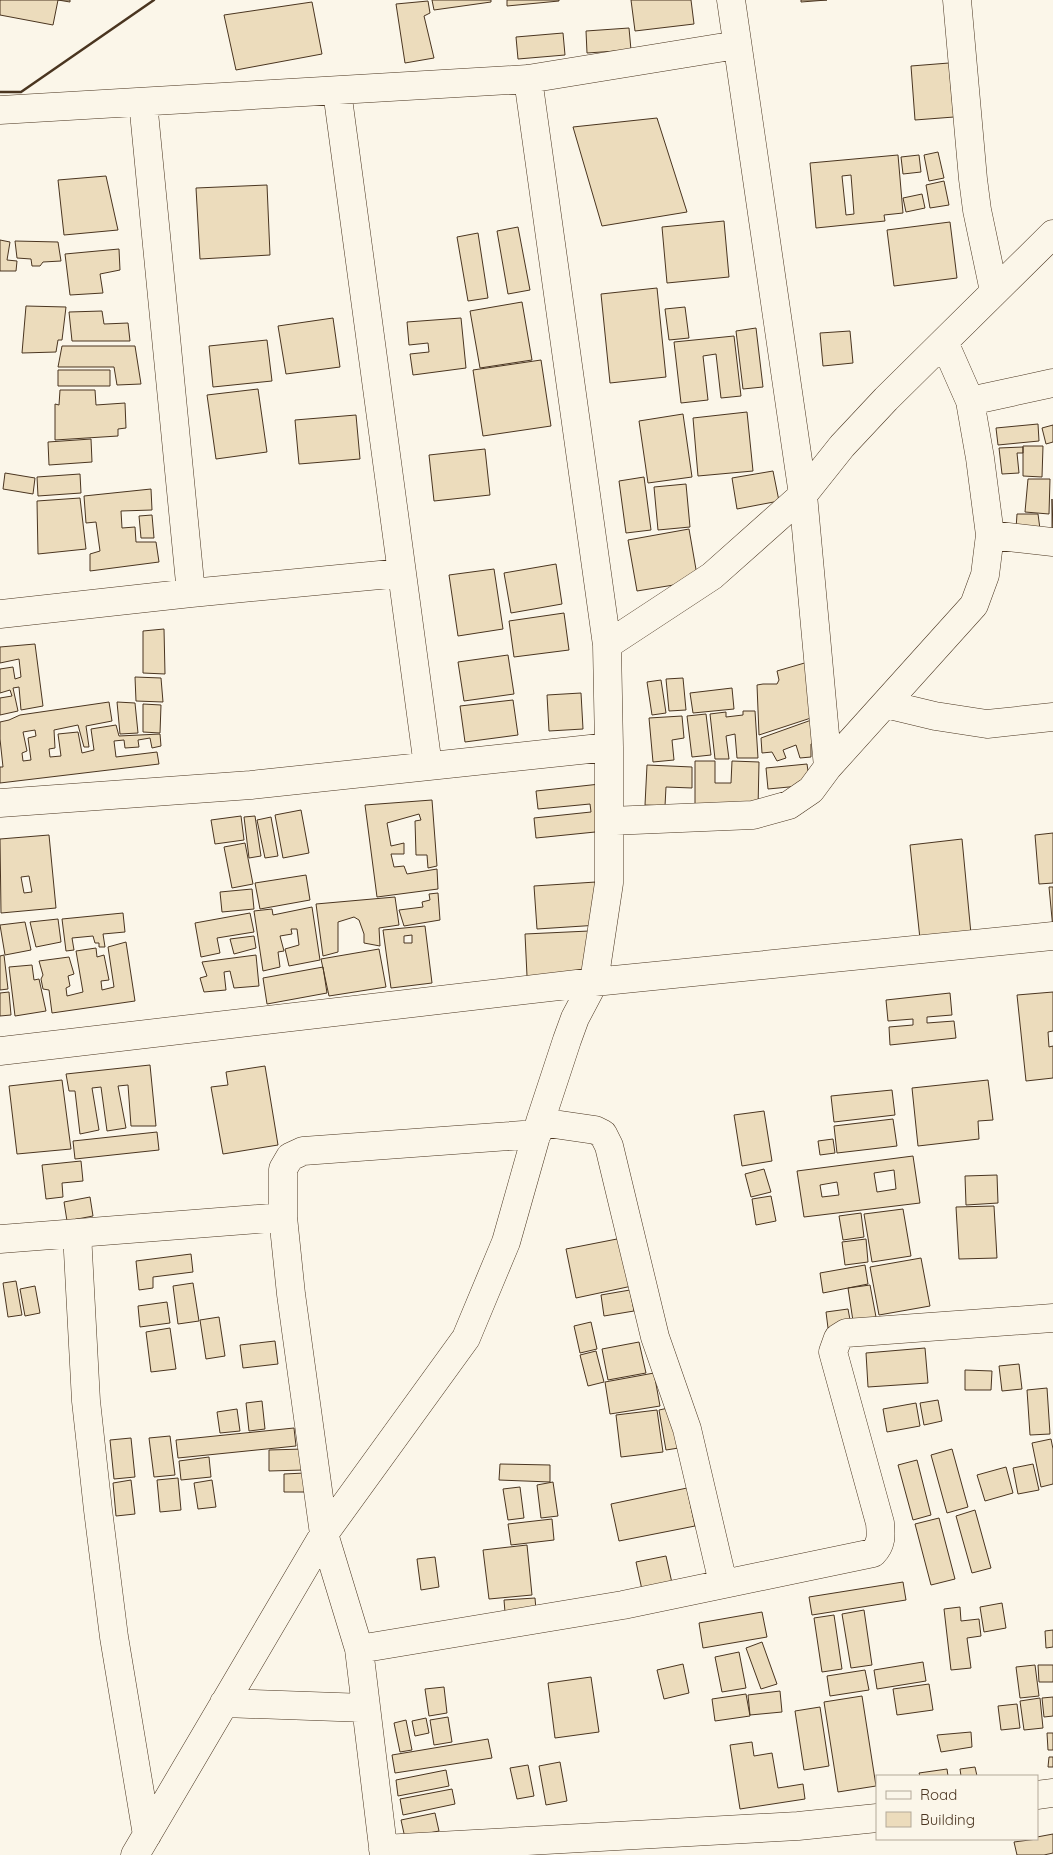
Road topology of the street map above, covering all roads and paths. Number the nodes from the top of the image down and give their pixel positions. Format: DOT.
graph roads {
  1 [pos="731,0"];
  2 [pos="958,0"];
  3 [pos="738,45"];
  4 [pos="528,80"];
  5 [pos="336,91"];
  6 [pos="143,102"];
  7 [pos="0,110"];
  8 [pos="1053,234"];
  9 [pos="994,291"];
  10 [pos="944,342"];
  11 [pos="1053,383"];
  12 [pos="970,401"];
  13 [pos="803,495"];
  14 [pos="990,535"];
  15 [pos="1053,542"];
  16 [pos="401,574"];
  17 [pos="191,593"];
  18 [pos="0,614"];
  19 [pos="607,646"];
  20 [pos="885,704"];
  21 [pos="1053,717"];
  22 [pos="609,747"];
  23 [pos="428,766"];
  24 [pos="828,767"];
  25 [pos="0,803"];
  26 [pos="610,821"];
  27 [pos="1053,936"];
  28 [pos="594,982"];
  29 [pos="0,1051"];
  30 [pos="539,1128"];
  31 [pos="283,1218"];
  32 [pos="77,1233"];
  33 [pos="0,1239"];
  34 [pos="1053,1318"];
  35 [pos="324,1534"];
  36 [pos="723,1583"];
  37 [pos="359,1649"];
  38 [pos="224,1703"];
  39 [pos="366,1708"];
  40 [pos="1053,1793"];
  41 [pos="1038,1795"];
  42 [pos="876,1818"];
  43 [pos="141,1845"];
  44 [pos="383,1852"];
  1 -- 3 [label="street"];
  2 -- 9 [label="street"];
  3 -- 4 [label="street"];
  3 -- 13 [label="street"];
  4 -- 5 [label="street"];
  4 -- 19 [label="street"];
  5 -- 6 [label="street"];
  5 -- 16 [label="street"];
  6 -- 7 [label="street"];
  6 -- 17 [label="street"];
  8 -- 9 [label="street"];
  9 -- 10 [label="street"];
  10 -- 12 [label="street"];
  10 -- 13 [label="street"];
  11 -- 12 [label="street"];
  12 -- 14 [label="street"];
  13 -- 19 [label="street"];
  13 -- 24 [label="street"];
  14 -- 15 [label="street"];
  14 -- 20 [label="street"];
  16 -- 17 [label="street"];
  16 -- 23 [label="street"];
  17 -- 18 [label="street"];
  19 -- 22 [label="street"];
  20 -- 21 [label="street"];
  20 -- 24 [label="street"];
  22 -- 23 [label="street"];
  22 -- 26 [label="street"];
  23 -- 25 [label="street"];
  24 -- 26 [label="street"];
  26 -- 28 [label="street"];
  27 -- 28 [label="street"];
  28 -- 29 [label="street"];
  28 -- 30 [label="street"];
  30 -- 31 [label="street"];
  30 -- 35 [label="street"];
  30 -- 36 [label="street"];
  31 -- 32 [label="street"];
  31 -- 35 [label="street"];
  32 -- 33 [label="street"];
  32 -- 43 [label="street"];
  34 -- 36 [label="street"];
  35 -- 37 [label="street"];
  35 -- 38 [label="street"];
  36 -- 37 [label="street"];
  37 -- 39 [label="street"];
  38 -- 39 [label="street"];
  38 -- 43 [label="street"];
  39 -- 44 [label="street"];
  40 -- 41 [label="street"];
  42 -- 44 [label="street"];
}
